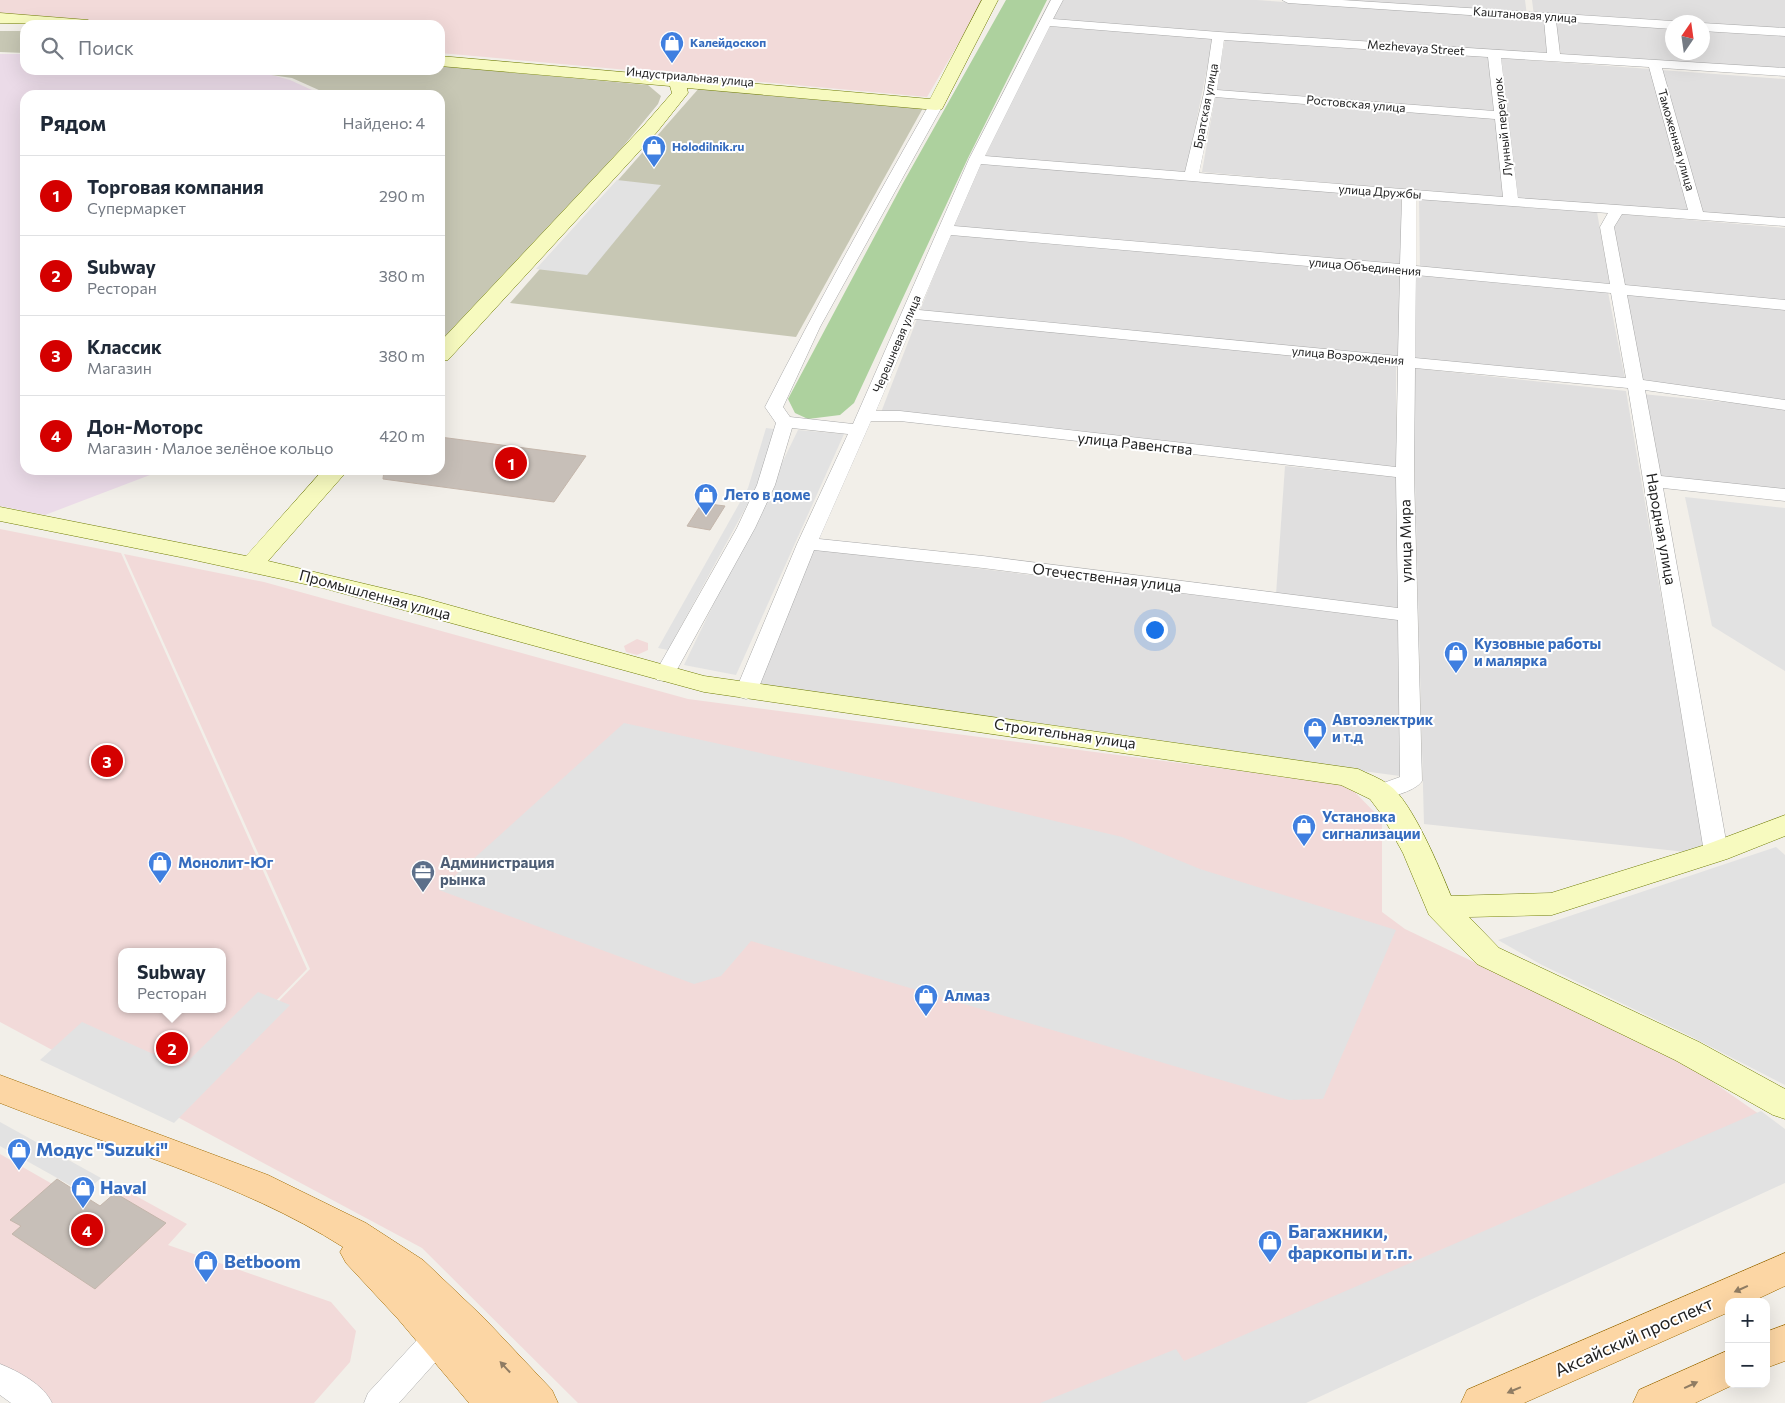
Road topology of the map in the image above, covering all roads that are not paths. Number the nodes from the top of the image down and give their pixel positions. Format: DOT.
graph roads {
  1 [pos="990,0"];
  2 [pos="1057,0"];
  3 [pos="1288,0"];
  4 [pos="1528,0"];
  5 [pos="1530,16"];
  6 [pos="1550,17"];
  7 [pos="0,18"];
  8 [pos="25,20"];
  9 [pos="1046,22"];
  10 [pos="1665,25"];
  11 [pos="0,26"];
  12 [pos="20,27"];
  13 [pos="1710,27"];
  14 [pos="1785,32"];
  15 [pos="1219,36"];
  16 [pos="1494,53"];
  17 [pos="1554,57"];
  18 [pos="445,58"];
  19 [pos="1655,65"];
  20 [pos="1785,72"];
  21 [pos="663,79"];
  22 [pos="1210,93"];
  23 [pos="938,102"];
  24 [pos="1503,116"];
  25 [pos="651,128"];
  26 [pos="976,158"];
  27 [pos="1191,176"];
  28 [pos="1409,194"];
  29 [pos="1511,200"];
  30 [pos="1618,209"];
  31 [pos="1697,215"];
  32 [pos="1785,222"];
  33 [pos="945,230"];
  34 [pos="1406,271"];
  35 [pos="1618,289"];
  36 [pos="1785,305"];
  37 [pos="910,314"];
  38 [pos="445,350"];
  39 [pos="1405,362"];
  40 [pos="1635,384"];
  41 [pos="1785,404"];
  42 [pos="785,422"];
  43 [pos="862,423"];
  44 [pos="1404,473"];
  45 [pos="332,475"];
  46 [pos="1653,481"];
  47 [pos="1785,495"];
  48 [pos="0,514"];
  49 [pos="807,544"];
  50 [pos="252,564"];
  51 [pos="1408,615"];
  52 [pos="664,675"];
  53 [pos="746,692"];
  54 [pos="1380,792"];
  55 [pos="1785,825"];
  56 [pos="1716,852"];
  57 [pos="1440,907"];
  58 [pos="0,1089"];
  59 [pos="1785,1105"];
  60 [pos="322,1217"];
  61 [pos="1785,1268"];
  62 [pos="439,1336"];
  63 [pos="1785,1342"];
  64 [pos="1770,1348"];
  65 [pos="1725,1370"];
  66 [pos="0,1378"];
  67 [pos="37,1403"];
  68 [pos="379,1403"];
  69 [pos="493,1403"];
  70 [pos="538,1403"];
  71 [pos="1481,1403"];
  72 [pos="1654,1403"];
  1 -- 23 [label="street"];
  2 -- 9 [label="street, Черешневая улица"];
  3 -- 5 [label="street, Каштановая улица"];
  4 -- 5 [label="street"];
  5 -- 6 [label="street, Каштановая улица"];
  6 -- 10 [label="street, Каштановая улица"];
  6 -- 17 [label="street"];
  7 -- 8 [label="street"];
  9 -- 15 [label="street, Mezhevaya Street"];
  9 -- 26 [label="street, Черешневая улица"];
  11 -- 12 [label="street"];
  13 -- 14 [label="street"];
  15 -- 16 [label="street, Mezhevaya Street"];
  15 -- 22 [label="street, Братская улица"];
  16 -- 17 [label="street, Mezhevaya Street"];
  16 -- 24 [label="street, Лунный переулок"];
  17 -- 19 [label="street, Mezhevaya Street"];
  18 -- 21 [label="street, Индустриальная улица"];
  19 -- 20 [label="street, Mezhevaya Street"];
  19 -- 31 [label="street, Таможенная улица"];
  21 -- 23 [label="street, Индустриальная улица"];
  21 -- 25 [label="street"];
  21 -- 25 [label="street, Индустриальная улица"];
  22 -- 24 [label="street, Ростовская улица"];
  22 -- 27 [label="street, Братская улица"];
  23 -- 42 [label="street"];
  24 -- 29 [label="street, Лунный переулок"];
  25 -- 38 [label="street, Индустриальная улица"];
  26 -- 27 [label="street, улица Дружбы"];
  26 -- 33 [label="street, Черешневая улица"];
  27 -- 28 [label="street, улица Дружбы"];
  28 -- 29 [label="street, улица Дружбы"];
  28 -- 34 [label="street, улица Мира"];
  29 -- 30 [label="street, улица Дружбы"];
  30 -- 31 [label="street, улица Дружбы"];
  30 -- 35 [label="street, Народная улица"];
  31 -- 32 [label="street, улица Дружбы"];
  33 -- 34 [label="street, улица Объединения"];
  33 -- 37 [label="street, Черешневая улица"];
  34 -- 35 [label="street, улица Объединения"];
  34 -- 39 [label="street, улица Мира"];
  35 -- 36 [label="street, улица Объединения"];
  35 -- 40 [label="street, Народная улица"];
  37 -- 39 [label="street, улица Возрождения"];
  37 -- 43 [label="street, Черешневая улица"];
  39 -- 40 [label="street, улица Возрождения"];
  39 -- 44 [label="street, улица Мира"];
  40 -- 41 [label="street, улица Возрождения"];
  40 -- 46 [label="street, Народная улица"];
  42 -- 43 [label="street, улица Равенства"];
  42 -- 52 [label="street"];
  43 -- 44 [label="street, улица Равенства"];
  43 -- 49 [label="street, Черешневая улица"];
  44 -- 51 [label="street, улица Мира"];
  45 -- 50 [label="street"];
  46 -- 47 [label="street"];
  46 -- 56 [label="street, Народная улица"];
  48 -- 50 [label="street, Промышленная улица"];
  49 -- 51 [label="street, Отечественная улица"];
  49 -- 53 [label="street, Черешневая улица"];
  50 -- 52 [label="street, Промышленная улица"];
  51 -- 54 [label="street, улица Мира"];
  52 -- 53 [label="street, Промышленная улица"];
  53 -- 54 [label="street, Строительная улица"];
  54 -- 57 [label="street"];
  55 -- 56 [label="street"];
  56 -- 57 [label="street"];
  57 -- 59 [label="street"];
  58 -- 60 [label="main road"];
  60 -- 62 [label="main road"];
  70 -- 60 [label="main road, one-way"];
  61 -- 71 [label="main road, Аксайский проспект, one-way"];
  62 -- 68 [label="street"];
  62 -- 69 [label="main road"];
  63 -- 64 [label="main road"];
  72 -- 65 [label="main road, one-way"];
  66 -- 67 [label="street"];
}
